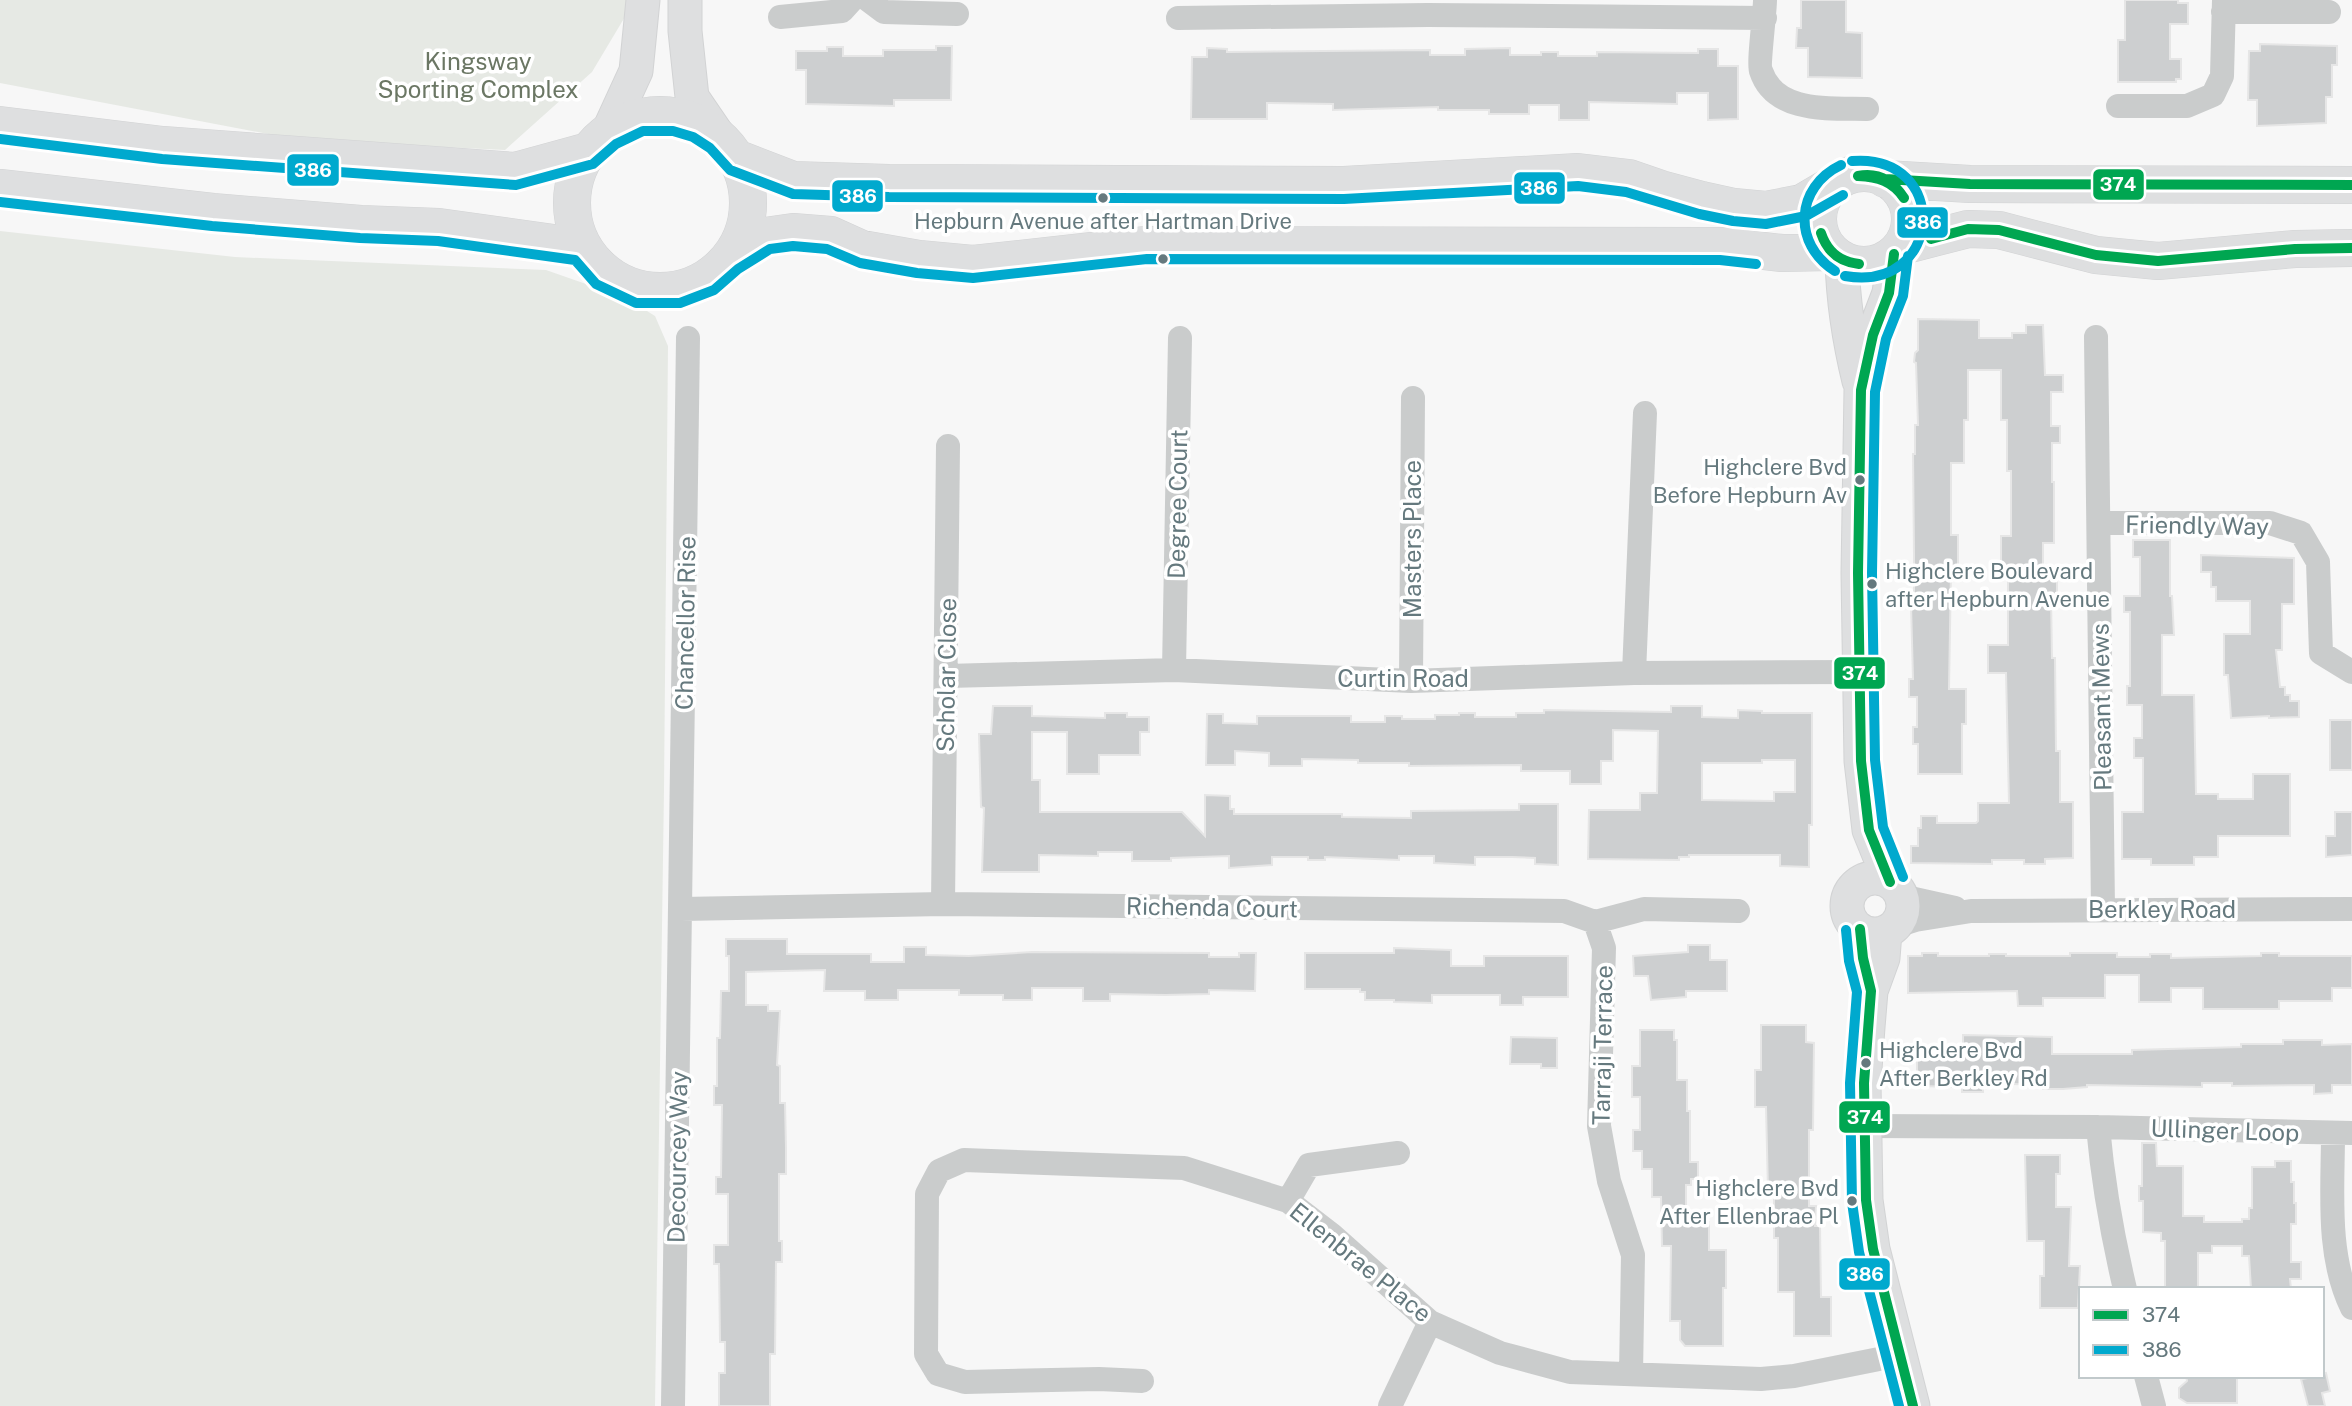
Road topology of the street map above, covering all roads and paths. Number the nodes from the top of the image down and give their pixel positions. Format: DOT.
graph roads {
  1 [pos="643,0"];
  2 [pos="685,0"];
  3 [pos="852,0"];
  4 [pos="868,0"];
  5 [pos="2223,6"];
  6 [pos="1428,8"];
  7 [pos="1765,9"];
  8 [pos="2329,12"];
  9 [pos="957,14"];
  10 [pos="780,17"];
  11 [pos="1178,18"];
  12 [pos="2118,106"];
  13 [pos="1867,109"];
  14 [pos="0,125"];
  15 [pos="598,141"];
  16 [pos="728,148"];
  17 [pos="1885,179"];
  18 [pos="1836,183"];
  19 [pos="2352,185"];
  20 [pos="0,188"];
  21 [pos="582,247"];
  22 [pos="2352,248"];
  23 [pos="1898,250"];
  24 [pos="1836,256"];
  25 [pos="730,258"];
  26 [pos="2096,337"];
  27 [pos="688,338"];
  28 [pos="1180,338"];
  29 [pos="1861,390"];
  30 [pos="1413,398"];
  31 [pos="1645,412"];
  32 [pos="948,446"];
  33 [pos="2099,523"];
  34 [pos="1174,670"];
  35 [pos="2352,672"];
  36 [pos="1634,673"];
  37 [pos="1860,673"];
  38 [pos="947,676"];
  39 [pos="1411,681"];
  40 [pos="943,904"];
  41 [pos="1882,908"];
  42 [pos="681,909"];
  43 [pos="2103,909"];
  44 [pos="2352,909"];
  45 [pos="1738,911"];
  46 [pos="1595,922"];
  47 [pos="1865,1126"];
  48 [pos="2098,1127"];
  49 [pos="2342,1133"];
  50 [pos="1398,1153"];
  51 [pos="1288,1201"];
  52 [pos="2125,1287"];
  53 [pos="2352,1308"];
  54 [pos="1430,1322"];
  55 [pos="1899,1355"];
  56 [pos="1631,1374"];
  57 [pos="2147,1378"];
  58 [pos="1142,1381"];
  59 [pos="673,1406"];
  60 [pos="1390,1406"];
  61 [pos="1913,1406"];
  62 [pos="2154,1406"];
  1 -- 15 [label="street"];
  2 -- 16 [label="street"];
  3 -- 10 [label="street"];
  4 -- 9 [label="street"];
  5 -- 8 [label="street"];
  5 -- 12 [label="street"];
  6 -- 7 [label="street"];
  6 -- 11 [label="street"];
  7 -- 13 [label="street"];
  14 -- 15 [label="main road"];
  15 -- 16 [label="main road"];
  15 -- 21 [label="main road"];
  16 -- 18 [label="main road"];
  16 -- 25 [label="main road"];
  17 -- 18 [label="main road"];
  17 -- 19 [label="main road"];
  17 -- 23 [label="main road"];
  18 -- 24 [label="main road"];
  20 -- 21 [label="main road"];
  21 -- 25 [label="main road"];
  22 -- 23 [label="main road"];
  23 -- 24 [label="main road"];
  23 -- 29 [label="street"];
  24 -- 25 [label="main road"];
  24 -- 29 [label="street"];
  26 -- 33 [label="street, Pleasant Mews"];
  27 -- 42 [label="street, Chancellor Rise"];
  28 -- 34 [label="street, Degree Court"];
  29 -- 37 [label="street"];
  30 -- 39 [label="street, Masters Place"];
  31 -- 36 [label="street"];
  32 -- 38 [label="street, Scholar Close"];
  33 -- 35 [label="street, Friendly Way"];
  33 -- 43 [label="street, Pleasant Mews"];
  34 -- 38 [label="street, Curtin Road"];
  34 -- 39 [label="street, Curtin Road"];
  36 -- 37 [label="street, Curtin Road"];
  36 -- 39 [label="street, Curtin Road"];
  37 -- 41 [label="street"];
  38 -- 40 [label="street, Scholar Close"];
  40 -- 42 [label="street, Richenda Court"];
  40 -- 46 [label="street, Richenda Court"];
  41 -- 43 [label="street, Berkley Road"];
  41 -- 47 [label="street"];
  42 -- 59 [label="street, Decourcey Way"];
  43 -- 44 [label="street, Berkley Road"];
  45 -- 46 [label="street"];
  46 -- 56 [label="street, Tarraji Terrace"];
  47 -- 48 [label="street, Ullinger Loop"];
  47 -- 55 [label="street"];
  48 -- 49 [label="street, Ullinger Loop"];
  48 -- 52 [label="street"];
  49 -- 53 [label="street"];
  50 -- 51 [label="street"];
  51 -- 54 [label="street, Ellenbrae Place"];
  51 -- 58 [label="street, Ellenbrae Place"];
  54 -- 56 [label="street, Ellenbrae Place"];
  54 -- 60 [label="street"];
  55 -- 56 [label="street, Ellenbrae Place"];
  55 -- 61 [label="street"];
  57 -- 62 [label="street"];
}
